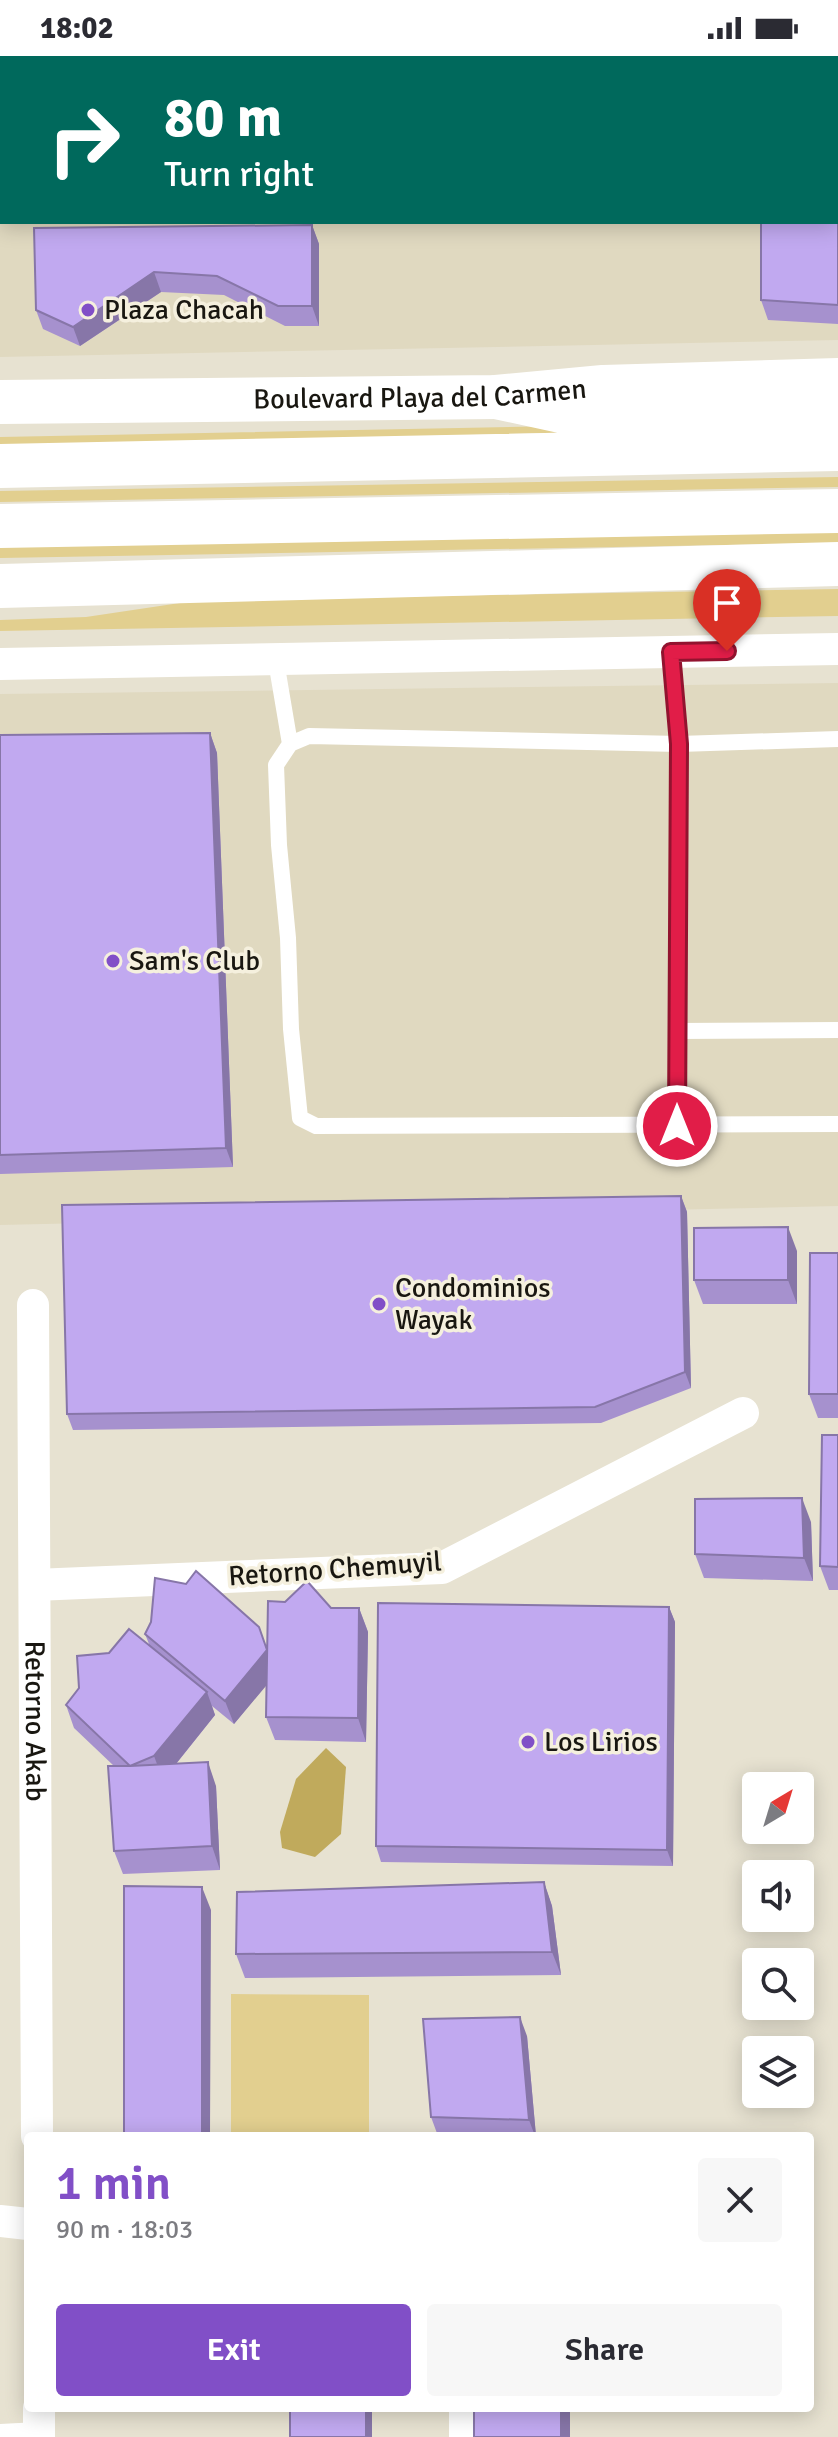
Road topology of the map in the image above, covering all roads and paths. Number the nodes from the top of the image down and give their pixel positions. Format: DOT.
graph roads {
  1 [pos="838,380"];
  2 [pos="496,397"];
  3 [pos="0,402"];
  4 [pos="838,415"];
  5 [pos="838,449"];
  6 [pos="0,466"];
  7 [pos="838,511"];
  8 [pos="0,526"];
  9 [pos="838,564"];
  10 [pos="0,586"];
  11 [pos="838,649"];
  12 [pos="671,652"];
  13 [pos="276,661"];
  14 [pos="0,664"];
  15 [pos="838,739"];
  16 [pos="290,744"];
  17 [pos="679,744"];
  18 [pos="838,1030"];
  19 [pos="677,1031"];
  20 [pos="838,1124"];
  21 [pos="677,1126"];
  22 [pos="33,1305"];
  23 [pos="743,1413"];
  24 [pos="35,1585"];
  25 [pos="37,2132"];
  26 [pos="0,2221"];
  27 [pos="24,2224"];
  28 [pos="465,2412"];
  29 [pos="39,2425"];
  30 [pos="0,2432"];
  31 [pos="465,2437"];
  1 -- 2 [label="main road, Boulevard Playa del Carmen"];
  2 -- 3 [label="main road, Boulevard Playa del Carmen"];
  2 -- 4 [label="main road"];
  5 -- 6 [label="main road"];
  7 -- 8 [label="main road"];
  9 -- 10 [label="main road"];
  11 -- 12 [label="street"];
  12 -- 13 [label="street"];
  12 -- 17 [label="lane"];
  13 -- 14 [label="street"];
  13 -- 16 [label="lane"];
  15 -- 17 [label="lane"];
  16 -- 17 [label="lane"];
  16 -- 21 [label="lane"];
  17 -- 19 [label="lane"];
  18 -- 19 [label="lane"];
  19 -- 21 [label="lane"];
  20 -- 21 [label="lane"];
  22 -- 24 [label="street, Retorno Akab"];
  23 -- 24 [label="street, Retorno Chemuyil"];
  24 -- 25 [label="street, Retorno Akab"];
  26 -- 27 [label="street"];
  28 -- 31 [label="street"];
  29 -- 30 [label="lane"];
}
